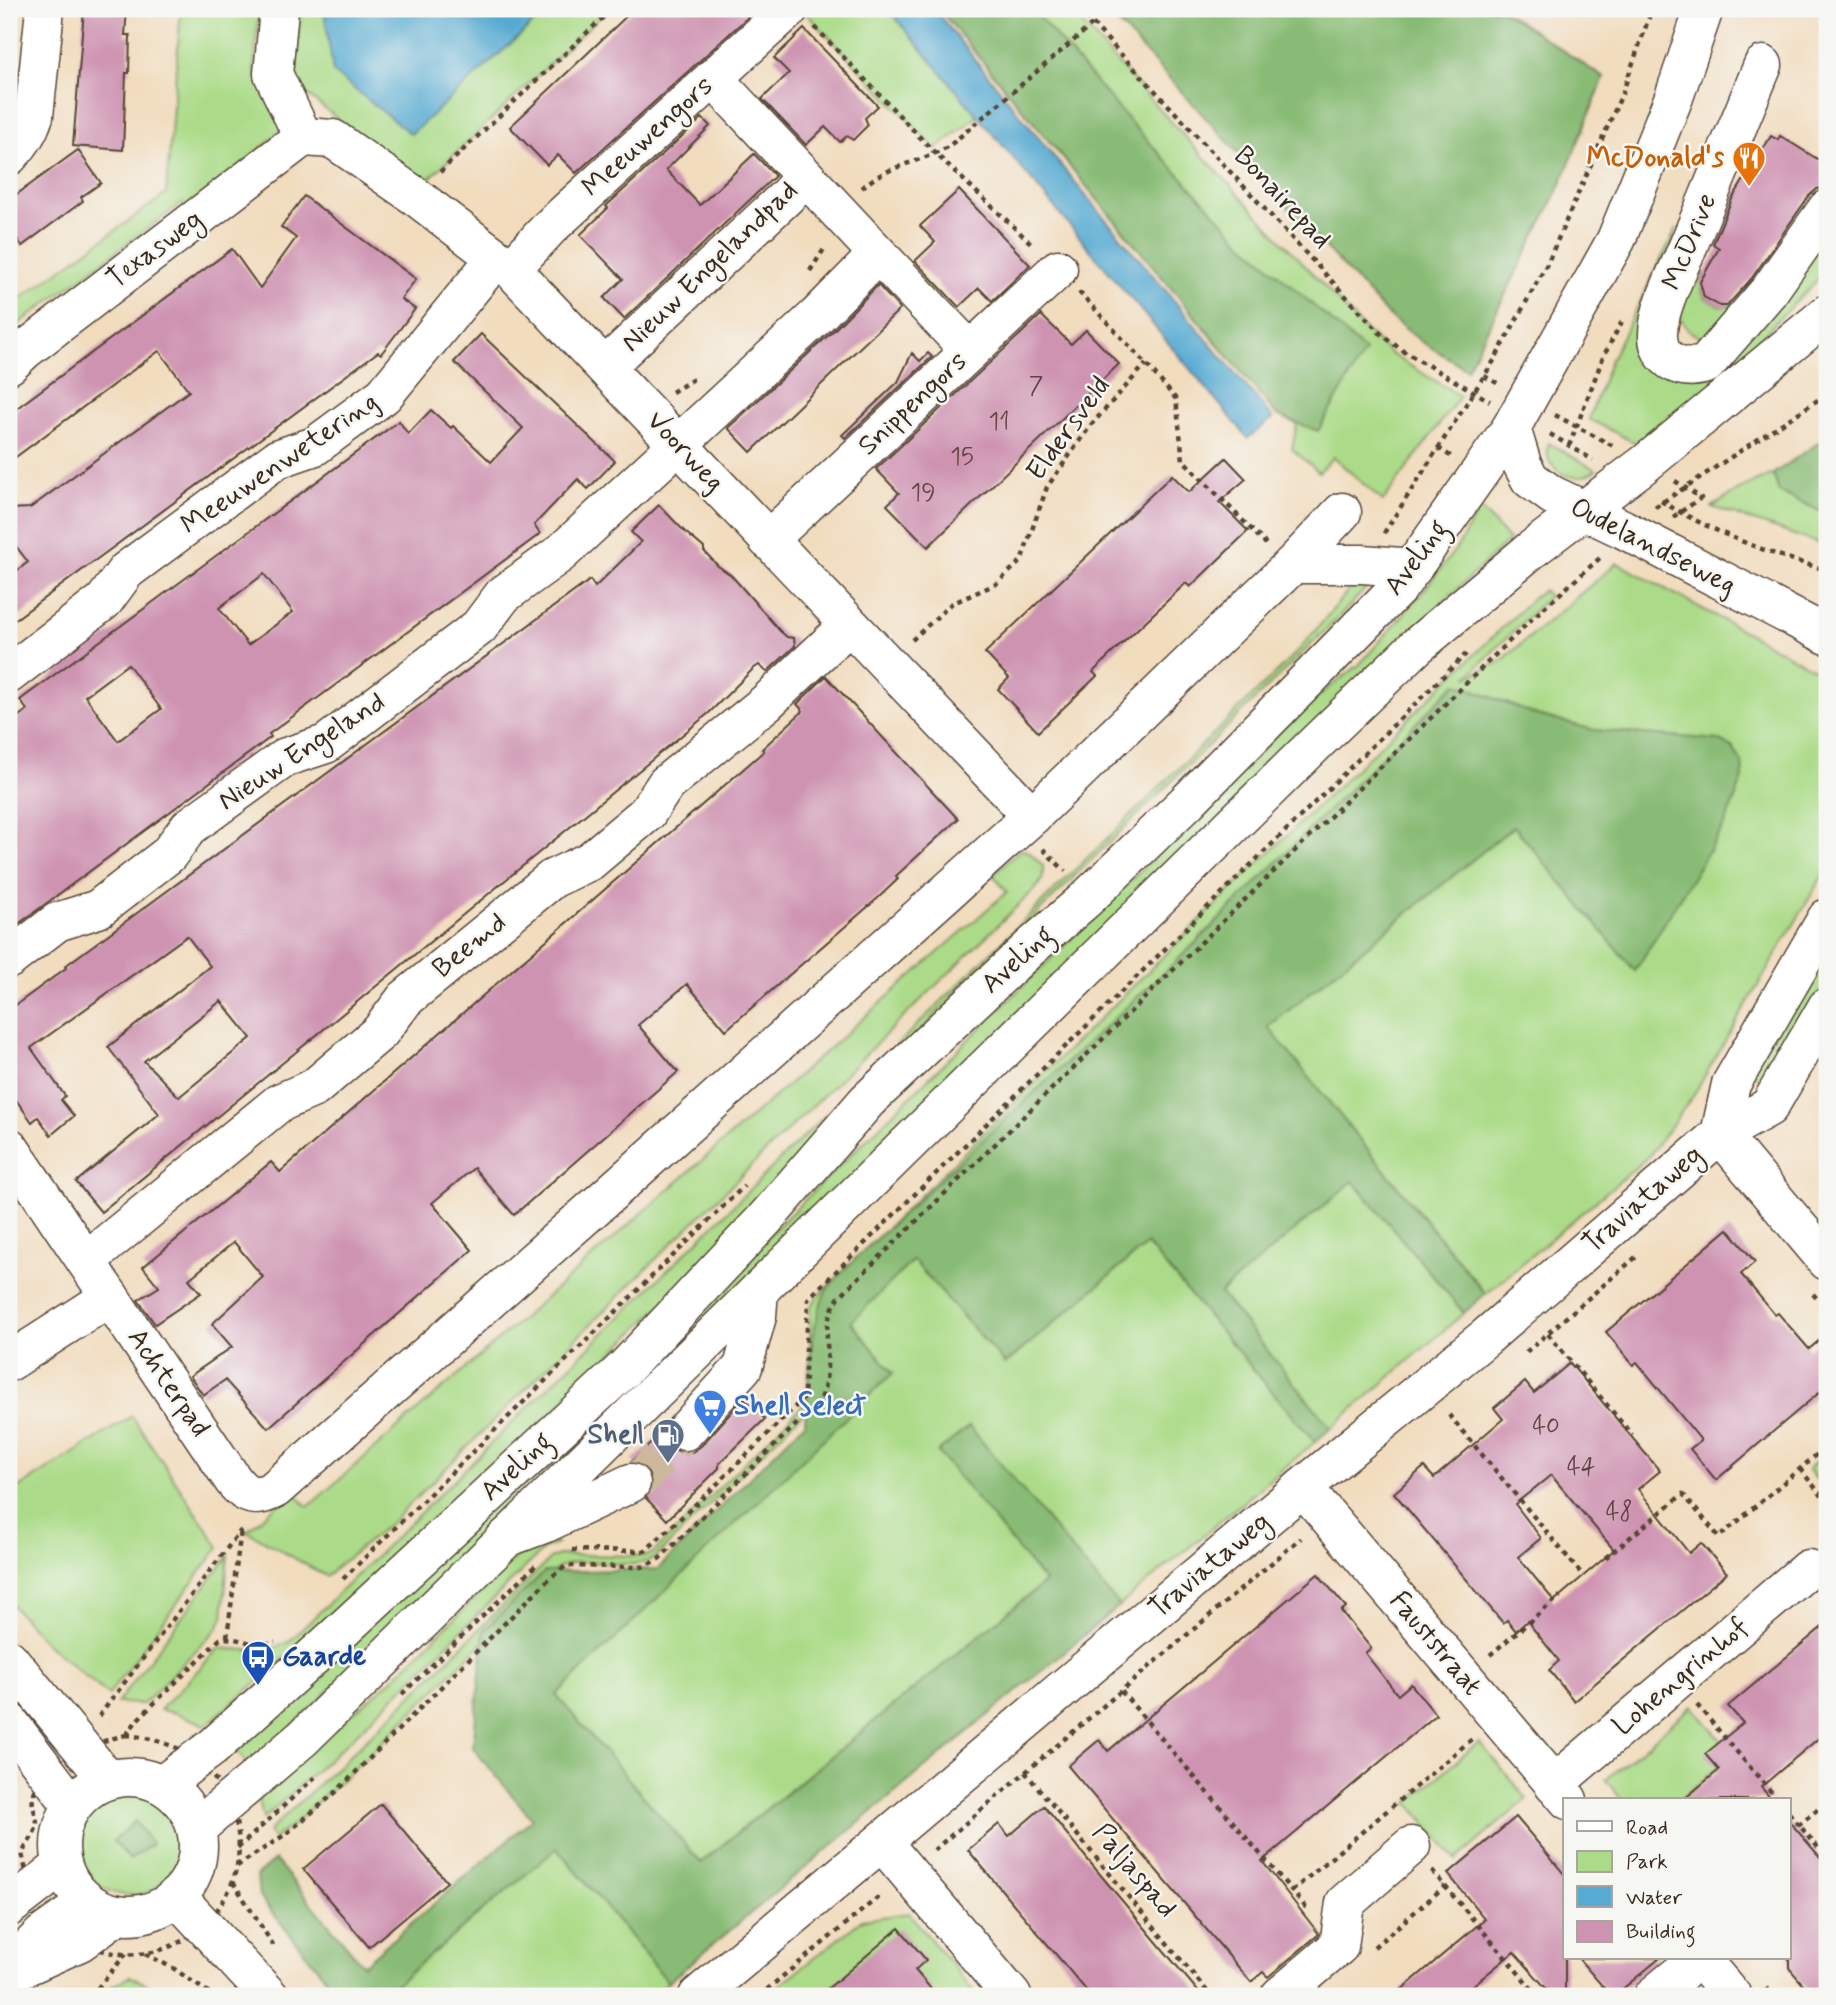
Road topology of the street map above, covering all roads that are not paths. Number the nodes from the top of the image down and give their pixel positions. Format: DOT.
graph roads {
  1 [pos="45,9"];
  2 [pos="279,9"];
  3 [pos="789,9"];
  4 [pos="1704,9"];
  5 [pos="1763,65"];
  6 [pos="713,78"];
  7 [pos="303,137"];
  8 [pos="9,156"];
  9 [pos="805,176"];
  10 [pos="1827,209"];
  11 [pos="878,254"];
  12 [pos="504,264"];
  13 [pos="1058,269"];
  14 [pos="1827,314"];
  15 [pos="970,351"];
  16 [pos="9,365"];
  17 [pos="605,367"];
  18 [pos="1519,415"];
  19 [pos="677,444"];
  20 [pos="1581,511"];
  21 [pos="1342,512"];
  22 [pos="768,540"];
  23 [pos="1293,565"];
  24 [pos="1413,568"];
  25 [pos="849,625"];
  26 [pos="1827,635"];
  27 [pos="9,674"];
  28 [pos="1032,816"];
  29 [pos="1827,918"];
  30 [pos="9,959"];
  31 [pos="1827,1007"];
  32 [pos="1720,1134"];
  33 [pos="9,1147"];
  34 [pos="86,1261"];
  35 [pos="1827,1261"];
  36 [pos="759,1290"];
  37 [pos="110,1297"];
  38 [pos="9,1362"];
  39 [pos="685,1431"];
  40 [pos="631,1483"];
  41 [pos="1303,1487"];
  42 [pos="506,1538"];
  43 [pos="1808,1570"];
  44 [pos="9,1659"];
  45 [pos="9,1722"];
  46 [pos="108,1780"];
  47 [pos="162,1785"];
  48 [pos="1561,1792"];
  49 [pos="72,1805"];
  50 [pos="196,1829"];
  51 [pos="882,1842"];
  52 [pos="1411,1846"];
  53 [pos="62,1866"];
  54 [pos="176,1896"];
  55 [pos="9,1907"];
  56 [pos="103,1908"];
  57 [pos="1697,1960"];
  58 [pos="1701,1960"];
  59 [pos="9,1967"];
  60 [pos="9,1974"];
  61 [pos="269,1996"];
  62 [pos="698,1996"];
  63 [pos="1012,1996"];
  64 [pos="1280,1996"];
  65 [pos="1653,1996"];
  66 [pos="1732,1996"];
  1 -- 8 [label="street"];
  2 -- 7 [label="street"];
  3 -- 6 [label="street, Meeuwengors"];
  4 -- 18 [label="street, Aveling"];
  5 -- 10 [label="street, McDrive"];
  6 -- 9 [label="street"];
  6 -- 12 [label="street, Meeuwengors"];
  7 -- 12 [label="street, Voorweg"];
  7 -- 16 [label="street, Texasweg"];
  9 -- 11 [label="street, Nieuw Engelandpad"];
  9 -- 17 [label="street, Nieuw Engelandpad"];
  11 -- 15 [label="street, Nieuw Engelandpad"];
  11 -- 19 [label="street"];
  12 -- 17 [label="street, Voorweg"];
  12 -- 27 [label="street, Meeuwenwetering"];
  13 -- 15 [label="street, Snippengors"];
  14 -- 20 [label="street, Aveling"];
  15 -- 22 [label="street, Snippengors"];
  17 -- 19 [label="street, Voorweg"];
  18 -- 20 [label="street, Oudelandseweg"];
  18 -- 24 [label="street, Aveling"];
  19 -- 22 [label="street, Voorweg"];
  19 -- 30 [label="street, Nieuw Engeland"];
  20 -- 26 [label="street, Oudelandseweg"];
  20 -- 36 [label="street, Aveling"];
  21 -- 23 [label="street"];
  22 -- 25 [label="street, Voorweg"];
  23 -- 24 [label="street"];
  23 -- 28 [label="street"];
  24 -- 47 [label="street, Aveling"];
  25 -- 28 [label="street, Voorweg"];
  25 -- 34 [label="street, Beemd"];
  28 -- 37 [label="street, Achterpad"];
  29 -- 32 [label="street, Traviataweg"];
  31 -- 32 [label="street, Traviataweg"];
  32 -- 35 [label="street"];
  32 -- 41 [label="street, Traviataweg"];
  33 -- 34 [label="street, Achterpad"];
  34 -- 37 [label="street, Achterpad"];
  36 -- 39 [label="street"];
  36 -- 42 [label="street, Aveling"];
  37 -- 38 [label="street"];
  40 -- 42 [label="street"];
  41 -- 48 [label="street, Fauststraat"];
  41 -- 51 [label="street, Traviataweg"];
  42 -- 50 [label="street, Aveling"];
  43 -- 48 [label="street, Lohengrinhof"];
  44 -- 46 [label="street"];
  45 -- 49 [label="street"];
  46 -- 47 [label="street"];
  46 -- 49 [label="street"];
  47 -- 50 [label="street"];
  49 -- 53 [label="street"];
  50 -- 54 [label="street"];
  51 -- 62 [label="street, Traviataweg"];
  51 -- 63 [label="street"];
  52 -- 64 [label="street"];
  53 -- 55 [label="street"];
  53 -- 56 [label="street"];
  54 -- 56 [label="street"];
  54 -- 61 [label="street"];
  56 -- 59 [label="street"];
  56 -- 60 [label="street"];
  57 -- 65 [label="street"];
  58 -- 66 [label="street"];
}
